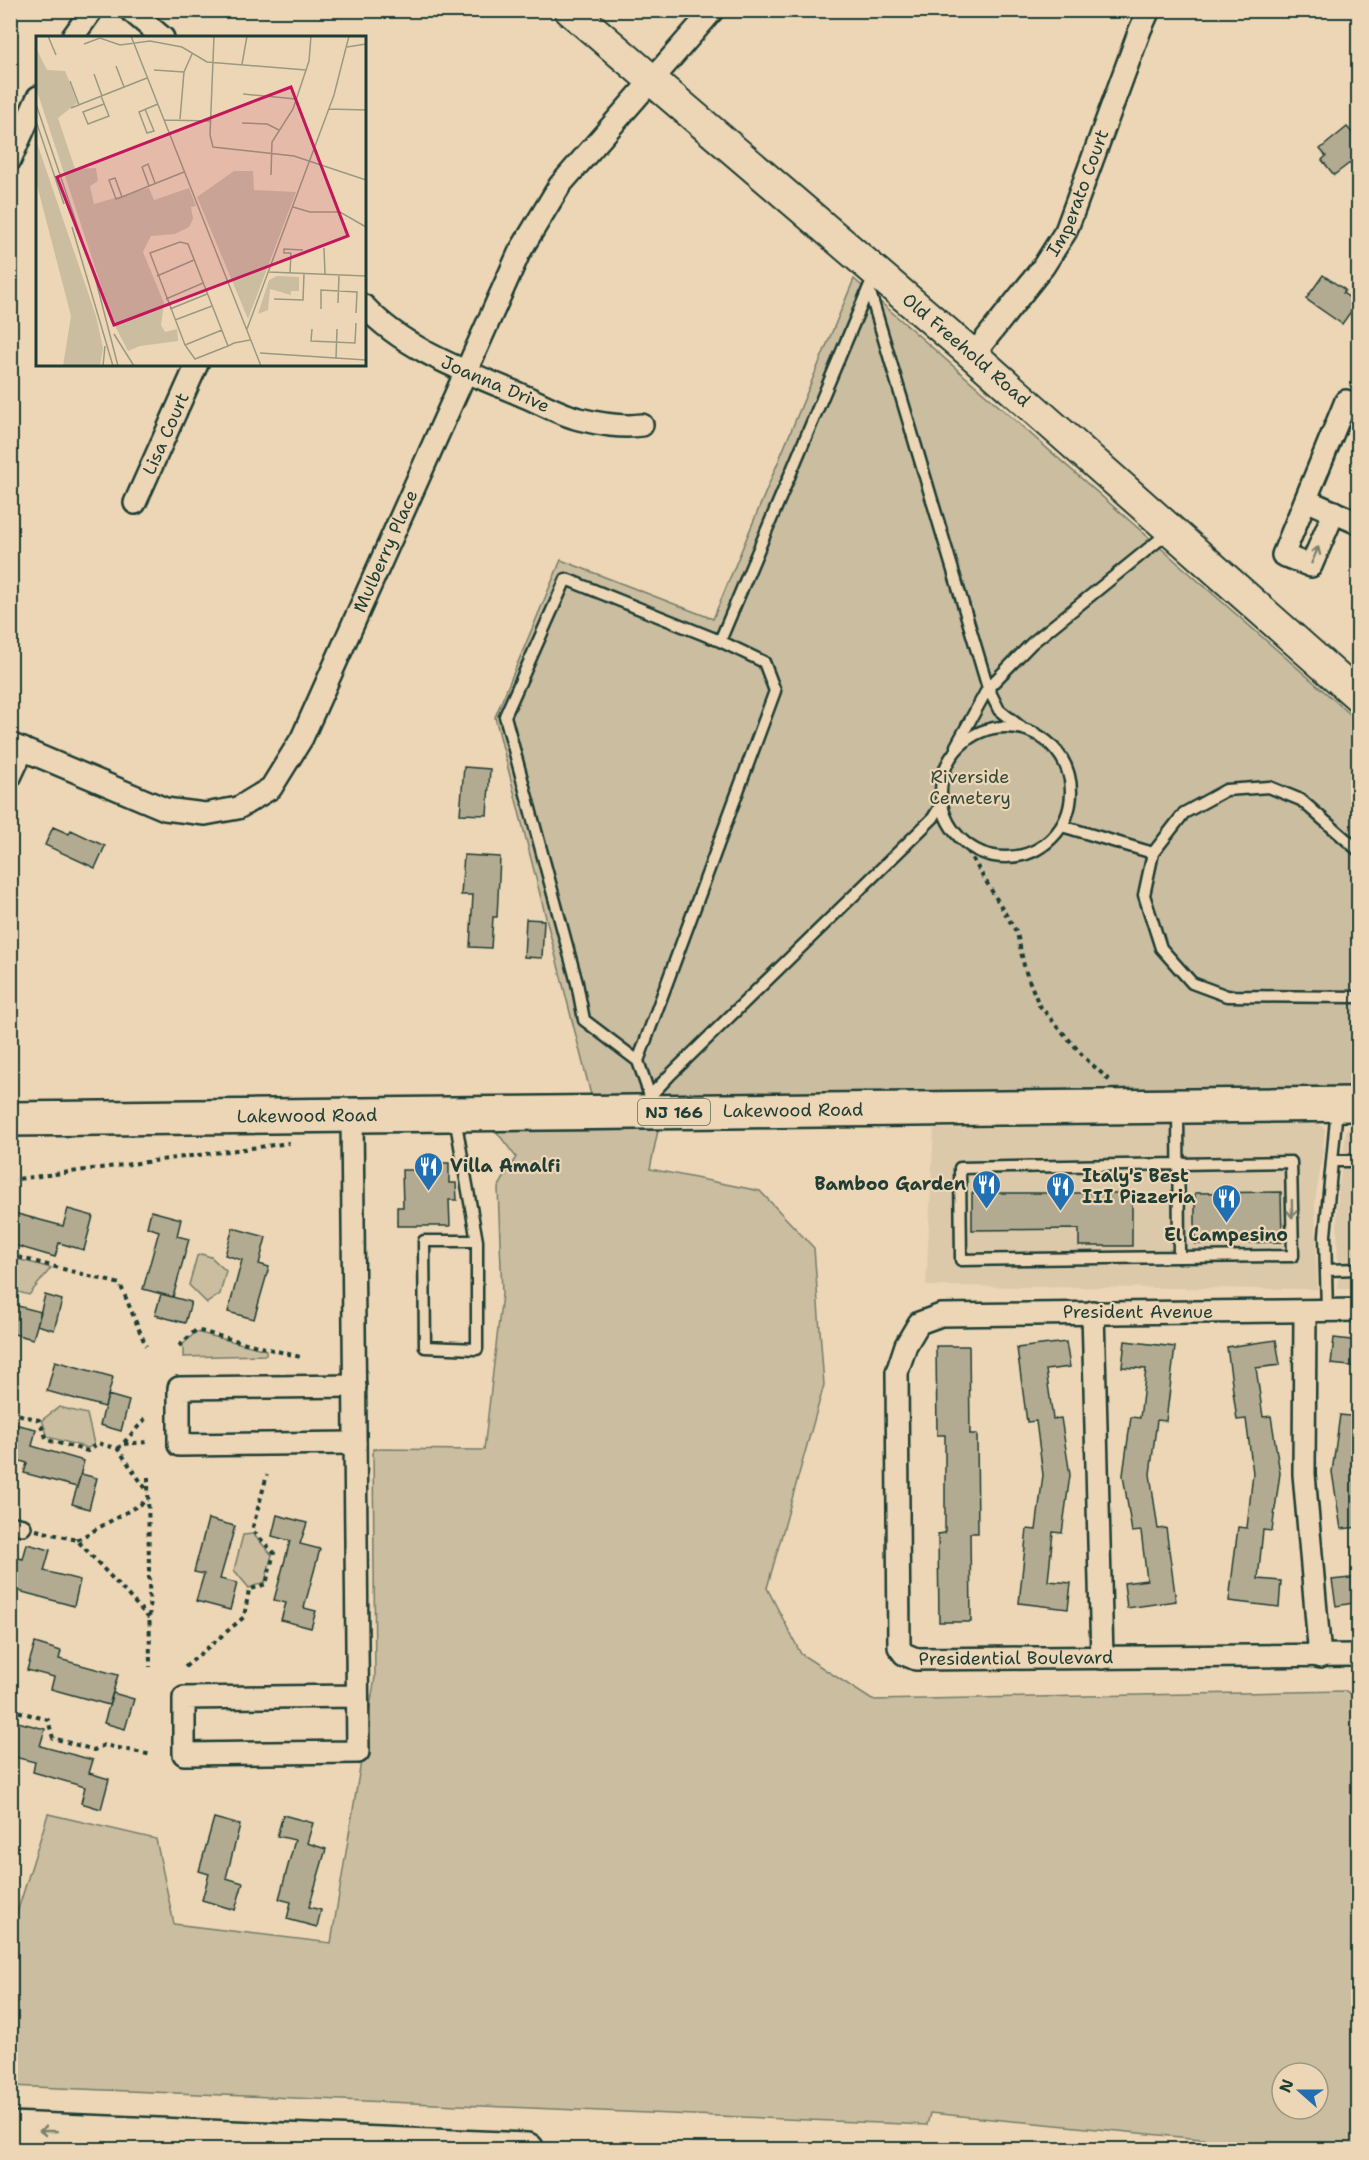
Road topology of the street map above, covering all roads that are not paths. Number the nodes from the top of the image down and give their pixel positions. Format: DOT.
graph roads {
  1 [pos="92,10"];
  2 [pos="130,10"];
  3 [pos="570,10"];
  4 [pos="713,10"];
  5 [pos="1149,10"];
  6 [pos="73,36"];
  7 [pos="162,36"];
  8 [pos="650,81"];
  9 [pos="36,102"];
  10 [pos="10,160"];
  11 [pos="872,280"];
  12 [pos="366,308"];
  13 [pos="972,355"];
  14 [pos="196,366"];
  15 [pos="466,371"];
  16 [pos="1347,402"];
  17 [pos="642,425"];
  18 [pos="1306,500"];
  19 [pos="135,503"];
  20 [pos="1334,512"];
  21 [pos="1359,523"];
  22 [pos="1172,530"];
  23 [pos="720,641"];
  24 [pos="988,688"];
  25 [pos="1359,696"];
  26 [pos="1023,729"];
  27 [pos="17,746"];
  28 [pos="947,762"];
  29 [pos="10,777"];
  30 [pos="941,805"];
  31 [pos="1062,826"];
  32 [pos="1359,850"];
  33 [pos="1153,853"];
  34 [pos="1359,997"];
  35 [pos="638,1062"];
  36 [pos="648,1104"];
  37 [pos="1348,1104"];
  38 [pos="1178,1107"];
  39 [pos="454,1114"];
  40 [pos="352,1115"];
  41 [pos="10,1119"];
  42 [pos="1332,1161"];
  43 [pos="1359,1161"];
  44 [pos="1178,1164"];
  45 [pos="477,1241"];
  46 [pos="1179,1257"];
  47 [pos="1359,1269"];
  48 [pos="1326,1270"];
  49 [pos="1359,1310"];
  50 [pos="1305,1311"];
  51 [pos="1327,1311"];
  52 [pos="1093,1312"];
  53 [pos="919,1323"];
  54 [pos="355,1386"];
  55 [pos="355,1443"];
  56 [pos="1359,1656"];
  57 [pos="1320,1657"];
  58 [pos="1102,1658"];
  59 [pos="357,1696"];
  60 [pos="10,2129"];
  61 [pos="527,2150"];
  1 -- 6 [label="street"];
  2 -- 7 [label="street"];
  3 -- 8 [label="main road, Old Freehold Road"];
  4 -- 8 [label="street, Mulberry Place"];
  5 -- 13 [label="street, Imperato Court"];
  8 -- 11 [label="main road, Old Freehold Road"];
  8 -- 15 [label="street, Mulberry Place"];
  9 -- 10 [label="street"];
  11 -- 13 [label="main road, Old Freehold Road"];
  11 -- 23 [label="lane"];
  11 -- 24 [label="lane"];
  12 -- 15 [label="street, Joanna Drive"];
  13 -- 22 [label="main road, Old Freehold Road"];
  14 -- 19 [label="street, Lisa Court"];
  15 -- 17 [label="street, Joanna Drive"];
  15 -- 27 [label="street, Mulberry Place"];
  16 -- 18 [label="street"];
  18 -- 20 [label="street"];
  18 -- 20 [label="street, one-way"];
  20 -- 21 [label="street"];
  22 -- 24 [label="lane"];
  22 -- 25 [label="main road, Old Freehold Road"];
  23 -- 35 [label="lane"];
  23 -- 35 [label="lane"];
  24 -- 26 [label="lane"];
  24 -- 28 [label="lane"];
  26 -- 28 [label="lane"];
  26 -- 31 [label="lane"];
  27 -- 29 [label="street"];
  28 -- 30 [label="lane"];
  30 -- 31 [label="lane"];
  30 -- 36 [label="lane"];
  31 -- 33 [label="lane"];
  32 -- 33 [label="lane"];
  33 -- 34 [label="lane"];
  35 -- 36 [label="lane"];
  36 -- 38 [label="main road, Lakewood Road / NJ 166"];
  36 -- 39 [label="main road, Lakewood Road / NJ 166"];
  37 -- 38 [label="main road, Lakewood Road / NJ 166"];
  37 -- 42 [label="lane"];
  38 -- 44 [label="lane"];
  39 -- 40 [label="main road, Lakewood Road / NJ 166"];
  39 -- 45 [label="lane"];
  40 -- 41 [label="main road, Lakewood Road / NJ 166"];
  40 -- 54 [label="street"];
  42 -- 43 [label="lane"];
  42 -- 48 [label="lane"];
  44 -- 46 [label="lane"];
  44 -- 46 [label="lane, one-way"];
  44 -- 46 [label="lane"];
  45 -- 45 [label="lane"];
  47 -- 48 [label="lane"];
  48 -- 51 [label="lane"];
  49 -- 51 [label="street, President Avenue"];
  50 -- 51 [label="street, President Avenue"];
  50 -- 52 [label="street, President Avenue"];
  50 -- 57 [label="street"];
  52 -- 53 [label="street, President Avenue"];
  52 -- 58 [label="street"];
  53 -- 58 [label="street, Presidential Boulevard"];
  54 -- 55 [label="street"];
  54 -- 55 [label="street"];
  55 -- 59 [label="street"];
  56 -- 57 [label="street, Presidential Boulevard"];
  57 -- 58 [label="street, Presidential Boulevard"];
  59 -- 59 [label="street"];
  61 -- 60 [label="main road, one-way"];
}
